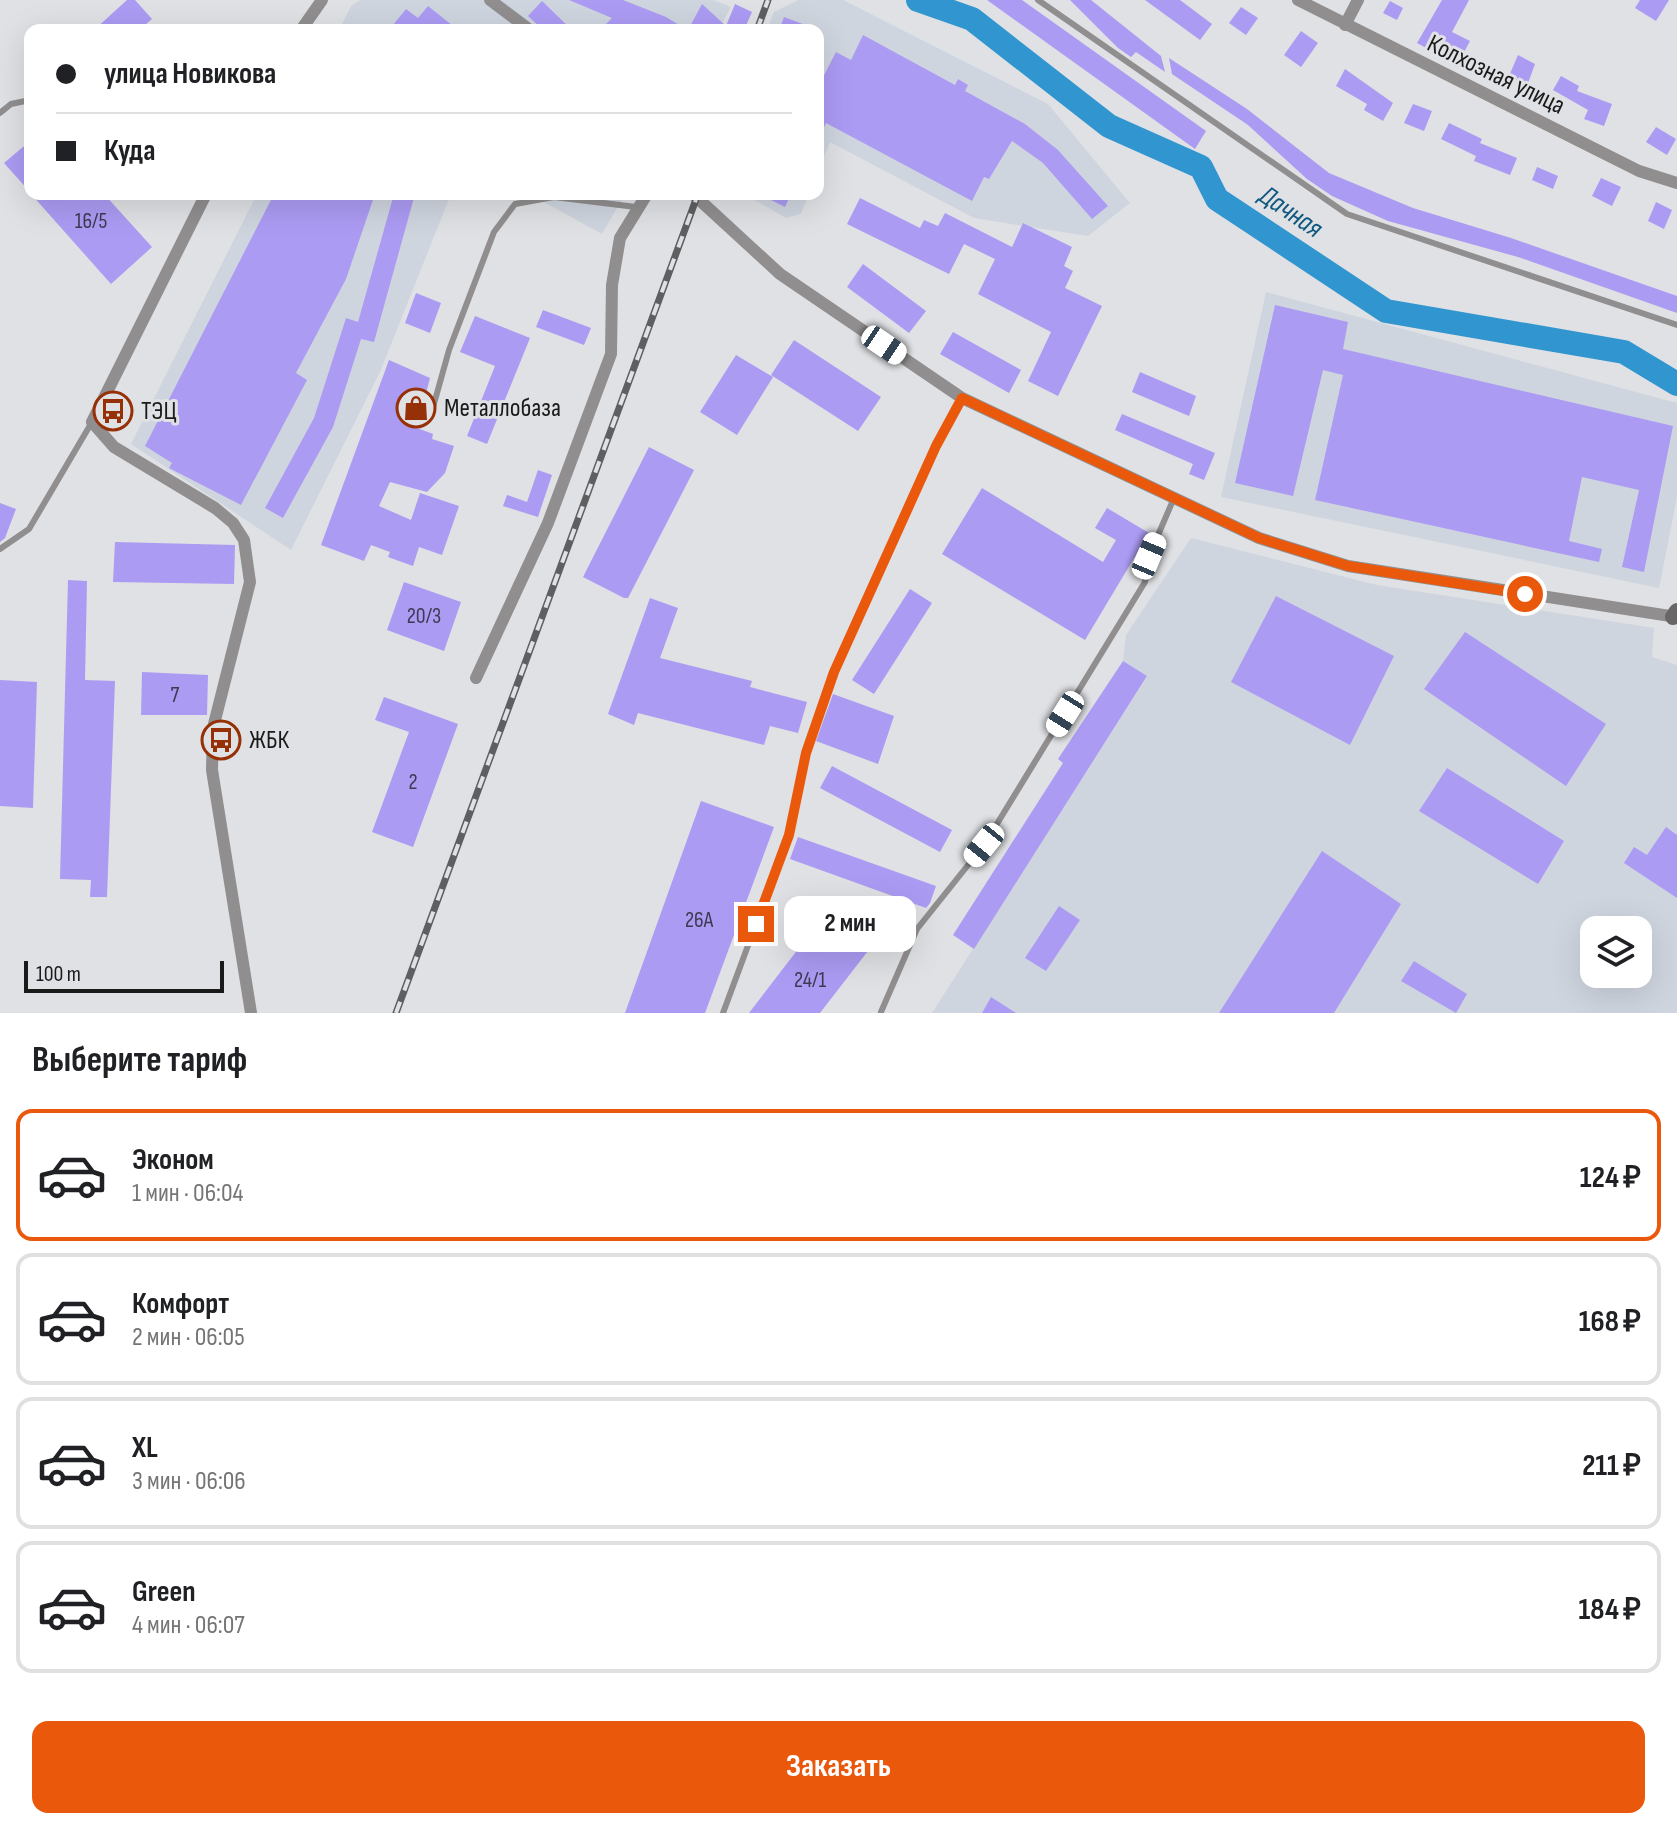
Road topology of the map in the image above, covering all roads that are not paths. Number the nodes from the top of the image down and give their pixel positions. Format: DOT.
graph roads {
  1 [pos="322,0"];
  2 [pos="490,0"];
  3 [pos="1038,0"];
  4 [pos="1298,0"];
  5 [pos="1358,0"];
  6 [pos="305,24"];
  7 [pos="522,24"];
  8 [pos="1345,25"];
  9 [pos="24,101"];
  10 [pos="0,113"];
  11 [pos="1677,183"];
  12 [pos="199,200"];
  13 [pos="537,200"];
  14 [pos="579,200"];
  15 [pos="641,200"];
  16 [pos="642,200"];
  17 [pos="700,200"];
  18 [pos="1677,325"];
  19 [pos="962,398"];
  20 [pos="432,411"];
  21 [pos="92,422"];
  22 [pos="1174,498"];
  23 [pos="0,549"];
  24 [pos="1676,615"];
  25 [pos="476,678"];
  26 [pos="881,1012"];
  27 [pos="251,1013"];
  28 [pos="723,1013"];
  1 -- 6 [label="street"];
  2 -- 7 [label="street"];
  3 -- 18 [label="lane"];
  4 -- 8 [label="street, Колхозная улица"];
  5 -- 8 [label="street"];
  8 -- 11 [label="street, Колхозная улица"];
  9 -- 10 [label="lane"];
  12 -- 21 [label="street"];
  13 -- 20 [label="lane"];
  14 -- 15 [label="lane"];
  16 -- 25 [label="street"];
  17 -- 19 [label="street"];
  19 -- 22 [label="street"];
  19 -- 28 [label="lane"];
  21 -- 23 [label="lane"];
  21 -- 27 [label="street"];
  22 -- 24 [label="street"];
  22 -- 26 [label="lane"];
}
